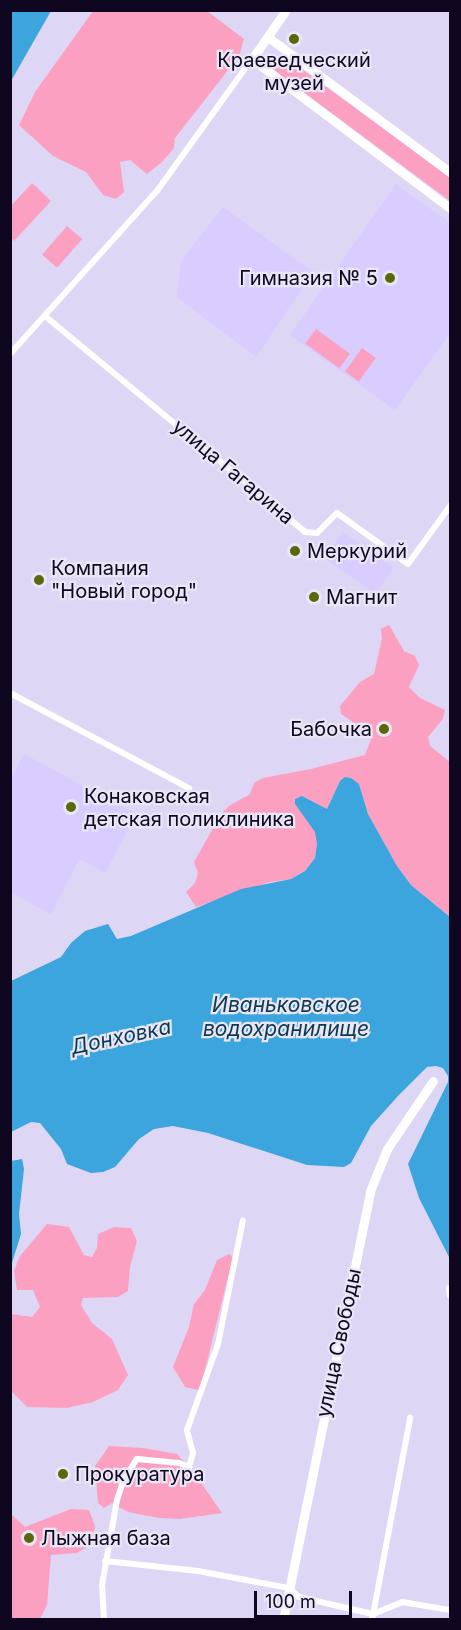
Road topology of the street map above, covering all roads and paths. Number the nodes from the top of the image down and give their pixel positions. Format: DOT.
graph roads {
  1 [pos="286,10"];
  2 [pos="268,37"];
  3 [pos="252,59"];
  4 [pos="450,172"];
  5 [pos="450,208"];
  6 [pos="45,316"];
  7 [pos="10,354"];
  8 [pos="450,506"];
  9 [pos="10,693"];
  10 [pos="189,788"];
  11 [pos="433,1082"];
  12 [pos="243,1220"];
  13 [pos="449,1287"];
  14 [pos="450,1296"];
  15 [pos="410,1418"];
  16 [pos="105,1561"];
  17 [pos="289,1588"];
  18 [pos="450,1610"];
  19 [pos="373,1617"];
  20 [pos="104,1620"];
  21 [pos="283,1620"];
  1 -- 2 [label="main road"];
  2 -- 3 [label="main road"];
  2 -- 4 [label="main road"];
  3 -- 5 [label="main road"];
  3 -- 6 [label="street"];
  6 -- 7 [label="street"];
  6 -- 8 [label="street, улица Гагарина"];
  9 -- 10 [label="street"];
  11 -- 17 [label="main road, улица Свободы"];
  12 -- 16 [label="street"];
  13 -- 14 [label="street"];
  15 -- 19 [label="street"];
  16 -- 17 [label="street"];
  16 -- 20 [label="street"];
  17 -- 19 [label="street"];
  17 -- 21 [label="main road, улица Свободы"];
  18 -- 19 [label="street"];
}
